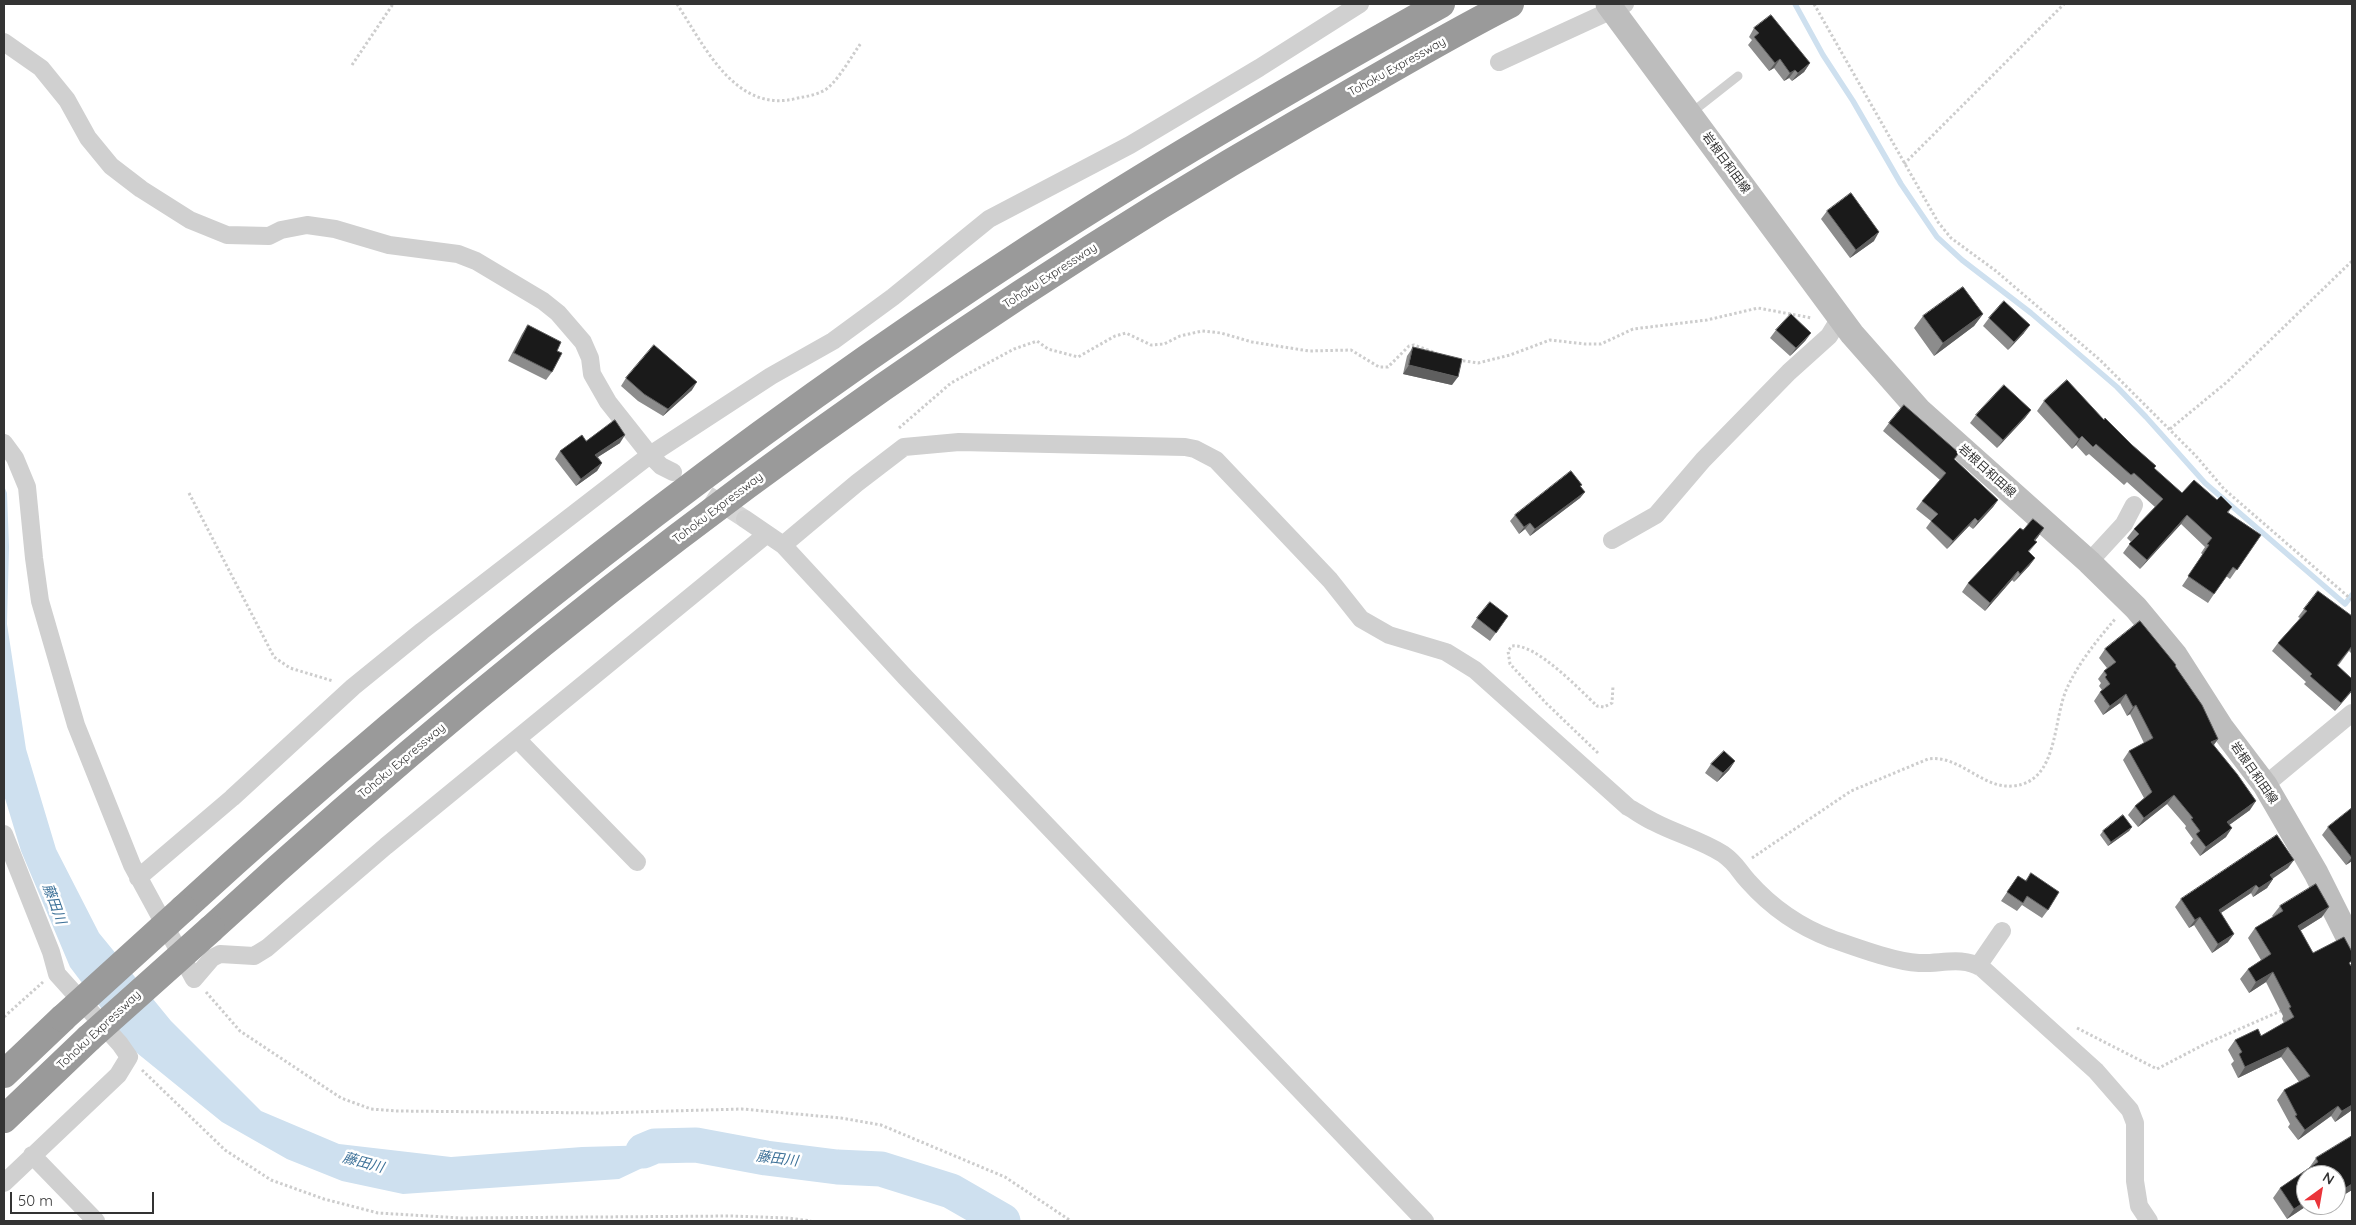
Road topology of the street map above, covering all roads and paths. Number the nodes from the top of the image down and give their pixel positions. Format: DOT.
graph roads {
  1 [pos="393,4"];
  2 [pos="677,4"];
  3 [pos="1360,4"];
  4 [pos="1441,4"];
  5 [pos="1510,4"];
  6 [pos="1814,4"];
  7 [pos="2064,4"];
  8 [pos="1615,6"];
  9 [pos="4,42"];
  10 [pos="861,43"];
  11 [pos="1499,62"];
  12 [pos="352,64"];
  13 [pos="1738,76"];
  14 [pos="1690,114"];
  15 [pos="1904,164"];
  16 [pos="2352,261"];
  17 [pos="1840,318"];
  18 [pos="1442,356"];
  19 [pos="1451,360"];
  20 [pos="898,429"];
  21 [pos="2170,429"];
  22 [pos="4,443"];
  23 [pos="650,455"];
  24 [pos="673,472"];
  25 [pos="188,493"];
  26 [pos="2134,504"];
  27 [pos="745,519"];
  28 [pos="767,534"];
  29 [pos="1612,540"];
  30 [pos="783,546"];
  31 [pos="2089,562"];
  32 [pos="2352,600"];
  33 [pos="2130,602"];
  34 [pos="1613,686"];
  35 [pos="353,688"];
  36 [pos="2352,713"];
  37 [pos="517,739"];
  38 [pos="1602,757"];
  39 [pos="2265,785"];
  40 [pos="4,834"];
  41 [pos="638,862"];
  42 [pos="1739,866"];
  43 [pos="138,878"];
  44 [pos="2002,931"];
  45 [pos="2352,945"];
  46 [pos="1978,966"];
  47 [pos="57,974"];
  48 [pos="194,979"];
  49 [pos="2284,1010"];
  50 [pos="4,1017"];
  51 [pos="2072,1025"];
  52 [pos="129,1057"];
  53 [pos="4,1074"];
  54 [pos="4,1119"];
  55 [pos="32,1155"];
  56 [pos="4,1183"];
  57 [pos="96,1221"];
  58 [pos="811,1221"];
  59 [pos="1071,1221"];
  60 [pos="1425,1221"];
  61 [pos="2149,1221"];
  1 -- 12 [label="path"];
  2 -- 10 [label="path"];
  3 -- 23 [label="street"];
  4 -- 53 [label="highway, bridge"];
  5 -- 54 [label="highway, Tohoku Expressway, bridge"];
  6 -- 15 [label="path"];
  7 -- 15 [label="path"];
  8 -- 11 [label="street"];
  8 -- 14 [label="main road, 岩根日和田線"];
  9 -- 23 [label="street"];
  13 -- 14 [label="lane"];
  14 -- 17 [label="main road, 岩根日和田線"];
  15 -- 21 [label="path"];
  16 -- 21 [label="path"];
  17 -- 19 [label="path"];
  17 -- 29 [label="street"];
  17 -- 31 [label="main road, 岩根日和田線"];
  18 -- 20 [label="path"];
  21 -- 32 [label="path"];
  22 -- 43 [label="street"];
  23 -- 24 [label="street"];
  23 -- 35 [label="street"];
  25 -- 35 [label="path"];
  26 -- 31 [label="street"];
  27 -- 28 [label="street"];
  28 -- 30 [label="street"];
  28 -- 37 [label="street"];
  30 -- 42 [label="street"];
  30 -- 60 [label="street"];
  31 -- 33 [label="main road, 岩根日和田線"];
  33 -- 39 [label="main road, 岩根日和田線"];
  33 -- 42 [label="path"];
  34 -- 38 [label="path"];
  35 -- 43 [label="street"];
  36 -- 39 [label="street"];
  37 -- 41 [label="street"];
  37 -- 48 [label="street"];
  39 -- 45 [label="main road, 岩根日和田線"];
  40 -- 47 [label="street"];
  42 -- 46 [label="street"];
  43 -- 48 [label="street"];
  44 -- 46 [label="street"];
  46 -- 61 [label="street"];
  47 -- 50 [label="path"];
  47 -- 52 [label="street"];
  48 -- 59 [label="path"];
  49 -- 51 [label="path"];
  52 -- 55 [label="street"];
  52 -- 58 [label="path"];
  55 -- 56 [label="street"];
  55 -- 57 [label="street"];
}
